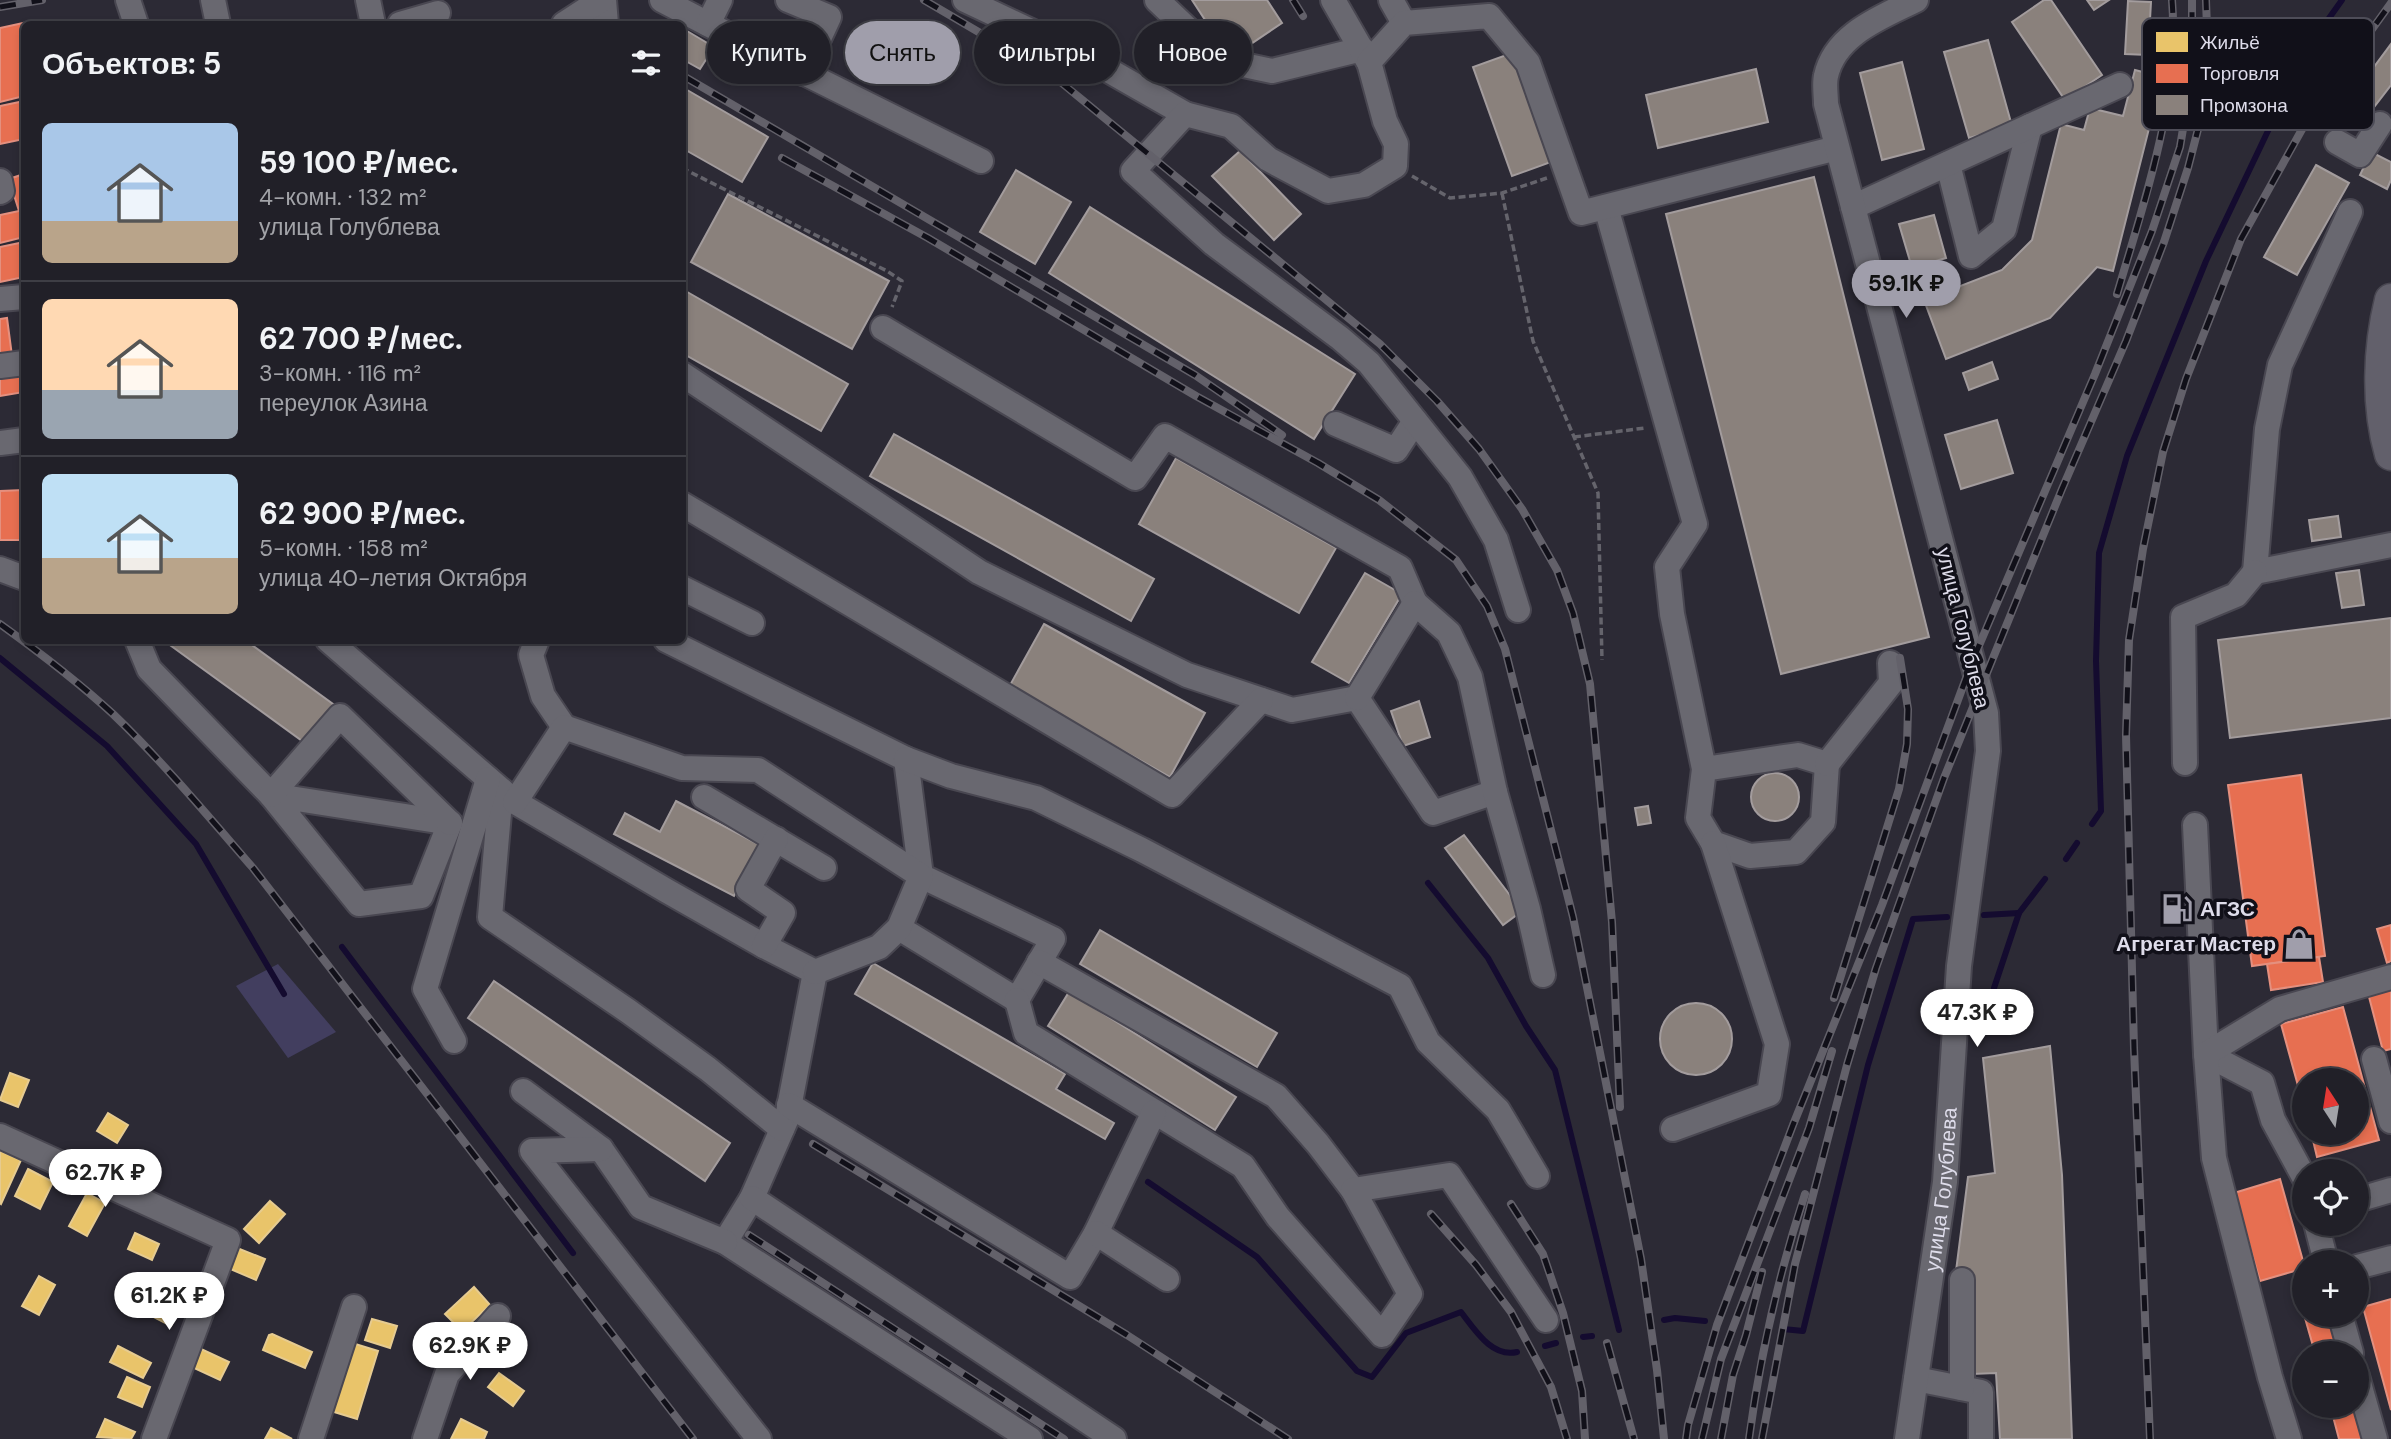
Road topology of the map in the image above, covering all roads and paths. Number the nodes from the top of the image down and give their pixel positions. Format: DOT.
graph roads {
  1 [pos="128,0"];
  2 [pos="213,0"];
  3 [pos="368,0"];
  4 [pos="602,0"];
  5 [pos="662,0"];
  6 [pos="720,0"];
  7 [pos="788,0"];
  8 [pos="965,0"];
  9 [pos="1157,0"];
  10 [pos="1334,0"];
  11 [pos="1391,0"];
  12 [pos="1916,0"];
  13 [pos="1490,8"];
  14 [pos="1437,10"];
  15 [pos="438,13"];
  16 [pos="135,21"];
  17 [pos="217,21"];
  18 [pos="372,21"];
  19 [pos="410,21"];
  20 [pos="569,21"];
  21 [pos="606,21"];
  22 [pos="710,21"];
  23 [pos="827,21"];
  24 [pos="707,23"];
  25 [pos="1404,23"];
  26 [pos="1365,56"];
  27 [pos="825,84"];
  28 [pos="2120,85"];
  29 [pos="1185,114"];
  30 [pos="2387,122"];
  31 [pos="2030,126"];
  32 [pos="2337,142"];
  33 [pos="1838,148"];
  34 [pos="981,161"];
  35 [pos="1948,164"];
  36 [pos="1395,166"];
  37 [pos="686,170"];
  38 [pos="1566,171"];
  39 [pos="0,181"];
  40 [pos="0,192"];
  41 [pos="1502,193"];
  42 [pos="1606,207"];
  43 [pos="1853,207"];
  44 [pos="2350,212"];
  45 [pos="21,297"];
  46 [pos="0,299"];
  47 [pos="2391,300"];
  48 [pos="883,328"];
  49 [pos="2388,340"];
  50 [pos="21,363"];
  51 [pos="0,366"];
  52 [pos="686,377"];
  53 [pos="1415,421"];
  54 [pos="1336,424"];
  55 [pos="1667,425"];
  56 [pos="1574,437"];
  57 [pos="21,440"];
  58 [pos="0,443"];
  59 [pos="2391,454"];
  60 [pos="686,506"];
  61 [pos="2391,545"];
  62 [pos="0,569"];
  63 [pos="2255,572"];
  64 [pos="21,577"];
  65 [pos="686,590"];
  66 [pos="1415,603"];
  67 [pos="1518,610"];
  68 [pos="752,623"];
  69 [pos="139,644"];
  70 [pos="535,644"];
  71 [pos="674,644"];
  72 [pos="340,645"];
  73 [pos="1602,660"];
  74 [pos="1890,663"];
  75 [pos="1357,698"];
  76 [pos="1261,700"];
  77 [pos="564,727"];
  78 [pos="906,759"];
  79 [pos="1827,764"];
  80 [pos="2185,764"];
  81 [pos="1704,769"];
  82 [pos="501,790"];
  83 [pos="1495,792"];
  84 [pos="271,795"];
  85 [pos="704,797"];
  86 [pos="450,823"];
  87 [pos="2195,825"];
  88 [pos="776,839"];
  89 [pos="1713,843"];
  90 [pos="824,868"];
  91 [pos="921,876"];
  92 [pos="899,928"];
  93 [pos="764,946"];
  94 [pos="1040,962"];
  95 [pos="815,972"];
  96 [pos="1543,975"];
  97 [pos="2391,977"];
  98 [pos="1017,1000"];
  99 [pos="454,1041"];
  100 [pos="2206,1054"];
  101 [pos="2374,1059"];
  102 [pos="523,1091"];
  103 [pos="789,1105"];
  104 [pos="1154,1112"];
  105 [pos="2391,1121"];
  106 [pos="782,1129"];
  107 [pos="1672,1129"];
  108 [pos="0,1136"];
  109 [pos="601,1149"];
  110 [pos="2294,1159"];
  111 [pos="1537,1176"];
  112 [pos="1353,1190"];
  113 [pos="2391,1190"];
  114 [pos="2369,1196"];
  115 [pos="752,1198"];
  116 [pos="1096,1233"];
  117 [pos="725,1242"];
  118 [pos="2391,1258"];
  119 [pos="2369,1264"];
  120 [pos="1167,1279"];
  121 [pos="1962,1280"];
  122 [pos="354,1307"];
  123 [pos="498,1316"];
  124 [pos="1546,1320"];
  125 [pos="1916,1379"];
  126 [pos="1962,1388"];
  127 [pos="2369,1418"];
  128 [pos="153,1439"];
  129 [pos="311,1439"];
  130 [pos="425,1439"];
  131 [pos="759,1439"];
  132 [pos="1030,1439"];
  133 [pos="1114,1439"];
  134 [pos="1907,1439"];
  135 [pos="1981,1439"];
  136 [pos="2289,1439"];
  137 [pos="2375,1439"];
  1 -- 16 [label="street"];
  2 -- 17 [label="street"];
  3 -- 18 [label="street"];
  4 -- 20 [label="street"];
  4 -- 21 [label="street"];
  5 -- 24 [label="street"];
  6 -- 22 [label="street"];
  7 -- 23 [label="street"];
  8 -- 29 [label="street"];
  9 -- 26 [label="street"];
  10 -- 26 [label="street"];
  11 -- 25 [label="street"];
  12 -- 33 [label="street, улица Голублева"];
  13 -- 14 [label="street"];
  13 -- 38 [label="street"];
  14 -- 25 [label="street"];
  15 -- 19 [label="street"];
  25 -- 26 [label="street"];
  26 -- 36 [label="street"];
  27 -- 34 [label="street"];
  28 -- 31 [label="street"];
  29 -- 36 [label="street"];
  29 -- 53 [label="street"];
  30 -- 32 [label="street"];
  31 -- 35 [label="street"];
  31 -- 35 [label="street"];
  33 -- 42 [label="street"];
  33 -- 43 [label="street, улица Голублева"];
  35 -- 43 [label="street"];
  36 -- 41 [label="path"];
  37 -- 48 [label="path"];
  38 -- 41 [label="path"];
  38 -- 42 [label="street"];
  39 -- 40 [label="street"];
  41 -- 56 [label="path"];
  42 -- 55 [label="street"];
  43 -- 125 [label="street, улица Голублева"];
  44 -- 63 [label="street"];
  45 -- 46 [label="street"];
  47 -- 49 [label="main road"];
  48 -- 66 [label="street"];
  49 -- 59 [label="main road"];
  50 -- 51 [label="street"];
  52 -- 76 [label="street"];
  53 -- 54 [label="street"];
  53 -- 67 [label="street"];
  55 -- 56 [label="path"];
  55 -- 81 [label="street"];
  56 -- 73 [label="path"];
  57 -- 58 [label="street"];
  60 -- 76 [label="street"];
  61 -- 63 [label="street"];
  62 -- 64 [label="street"];
  63 -- 80 [label="street"];
  65 -- 68 [label="street"];
  66 -- 75 [label="street"];
  66 -- 83 [label="street"];
  69 -- 84 [label="street"];
  70 -- 77 [label="street"];
  71 -- 78 [label="street"];
  72 -- 82 [label="street"];
  74 -- 79 [label="street"];
  75 -- 76 [label="street"];
  75 -- 83 [label="street"];
  77 -- 82 [label="street"];
  77 -- 91 [label="street"];
  78 -- 91 [label="street"];
  78 -- 111 [label="street"];
  79 -- 81 [label="street"];
  79 -- 89 [label="street"];
  81 -- 89 [label="street"];
  82 -- 93 [label="street"];
  82 -- 99 [label="street"];
  82 -- 106 [label="street"];
  83 -- 96 [label="street"];
  84 -- 86 [label="street"];
  84 -- 86 [label="street"];
  84 -- 86 [label="street"];
  85 -- 88 [label="street"];
  87 -- 100 [label="street"];
  88 -- 90 [label="street"];
  88 -- 93 [label="street"];
  89 -- 107 [label="street"];
  91 -- 92 [label="street"];
  91 -- 94 [label="street"];
  92 -- 95 [label="street"];
  92 -- 98 [label="street"];
  93 -- 95 [label="street"];
  94 -- 98 [label="street"];
  94 -- 112 [label="street"];
  95 -- 103 [label="street"];
  97 -- 100 [label="street"];
  98 -- 104 [label="street"];
  100 -- 110 [label="street"];
  100 -- 136 [label="street"];
  101 -- 105 [label="street"];
  102 -- 109 [label="street"];
  103 -- 106 [label="street"];
  103 -- 116 [label="street"];
  104 -- 112 [label="street"];
  104 -- 116 [label="street"];
  106 -- 115 [label="street"];
  108 -- 128 [label="street"];
  109 -- 117 [label="street"];
  109 -- 131 [label="street"];
  112 -- 124 [label="street"];
  113 -- 114 [label="street"];
  115 -- 117 [label="street"];
  115 -- 133 [label="street"];
  116 -- 120 [label="street"];
  117 -- 132 [label="street"];
  118 -- 119 [label="street"];
  121 -- 126 [label="street"];
  122 -- 129 [label="street"];
  123 -- 130 [label="street"];
  125 -- 126 [label="street"];
  125 -- 134 [label="street, улица Голублева"];
  126 -- 135 [label="street"];
  127 -- 137 [label="street"];
}
